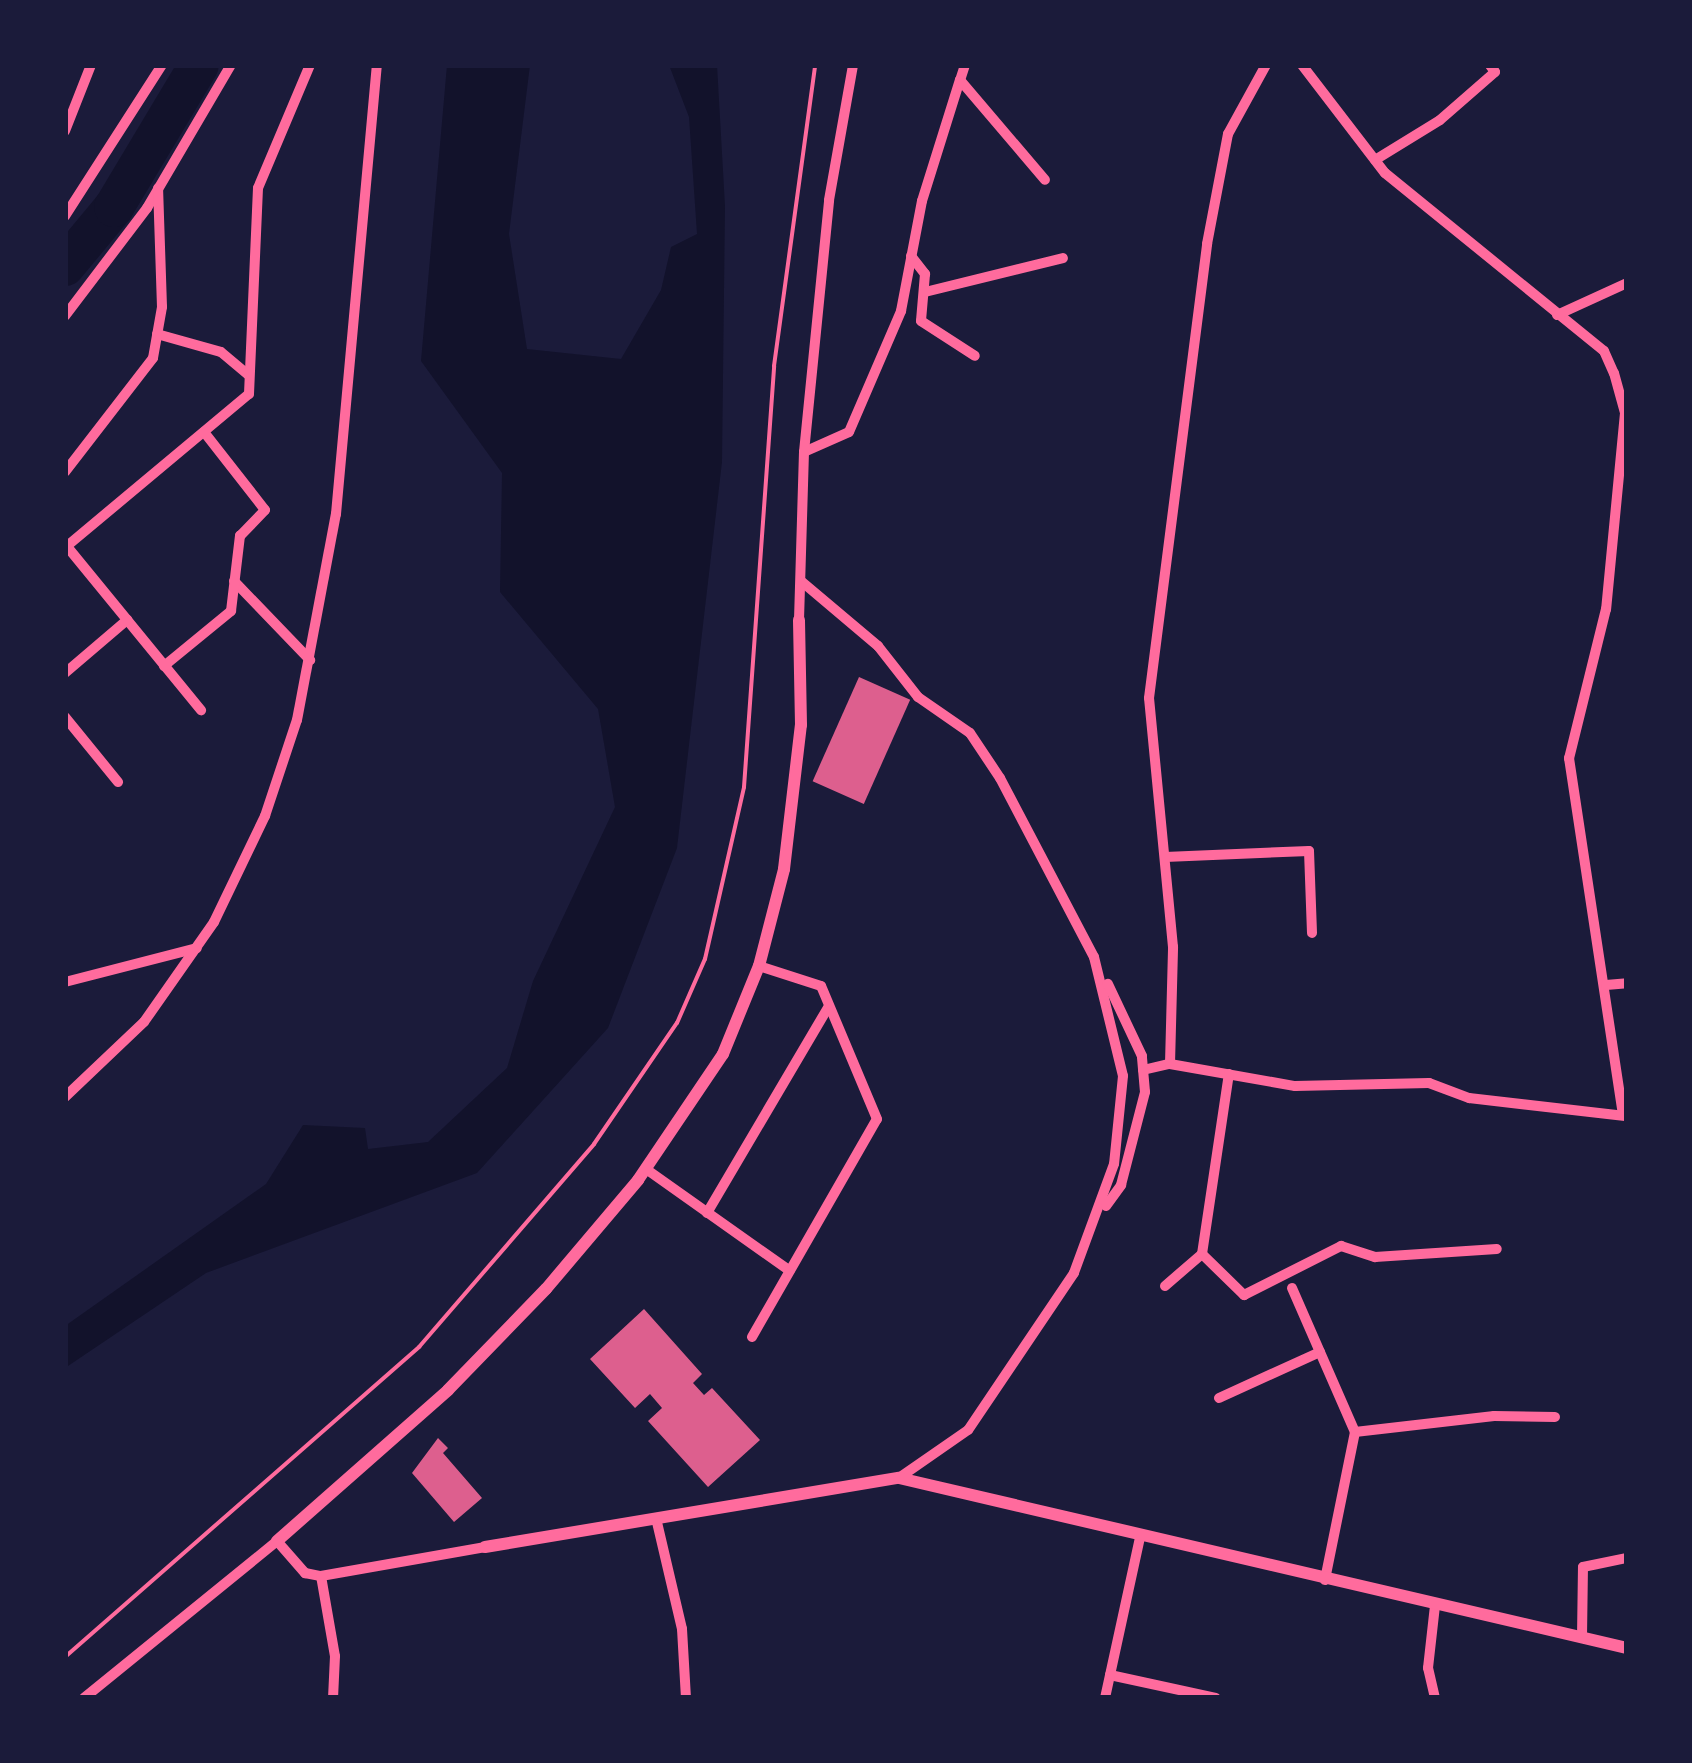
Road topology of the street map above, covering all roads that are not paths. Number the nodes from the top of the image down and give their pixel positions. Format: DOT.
graph roads {
  1 [pos="91,65"];
  2 [pos="162,65"];
  3 [pos="231,65"];
  4 [pos="310,65"];
  5 [pos="378,65"];
  6 [pos="853,65"];
  7 [pos="964,65"];
  8 [pos="1266,65"];
  9 [pos="1490,65"];
  10 [pos="1310,67"];
  11 [pos="960,80"];
  12 [pos="65,132"];
  13 [pos="1375,160"];
  14 [pos="1046,180"];
  15 [pos="158,188"];
  16 [pos="65,216"];
  17 [pos="911,256"];
  18 [pos="1063,258"];
  19 [pos="1627,283"];
  20 [pos="925,292"];
  21 [pos="1557,315"];
  22 [pos="65,316"];
  23 [pos="157,334"];
  24 [pos="975,356"];
  25 [pos="248,375"];
  26 [pos="204,432"];
  27 [pos="804,452"];
  28 [pos="65,472"];
  29 [pos="66,545"];
  30 [pos="234,580"];
  31 [pos="801,581"];
  32 [pos="127,620"];
  33 [pos="799,620"];
  34 [pos="310,660"];
  35 [pos="164,666"];
  36 [pos="65,673"];
  37 [pos="200,710"];
  38 [pos="65,717"];
  39 [pos="118,782"];
  40 [pos="1165,856"];
  41 [pos="1312,933"];
  42 [pos="197,948"];
  43 [pos="1094,956"];
  44 [pos="759,966"];
  45 [pos="65,982"];
  46 [pos="1627,983"];
  47 [pos="1606,985"];
  48 [pos="829,1006"];
  49 [pos="1627,1034"];
  50 [pos="1613,1035"];
  51 [pos="1170,1064"];
  52 [pos="1143,1070"];
  53 [pos="1229,1074"];
  54 [pos="65,1097"];
  55 [pos="1625,1116"];
  56 [pos="646,1169"];
  57 [pos="707,1213"];
  58 [pos="1100,1214"];
  59 [pos="1497,1249"];
  60 [pos="1202,1254"];
  61 [pos="790,1271"];
  62 [pos="1165,1286"];
  63 [pos="1292,1288"];
  64 [pos="752,1337"];
  65 [pos="1320,1352"];
  66 [pos="1219,1398"];
  67 [pos="1555,1417"];
  68 [pos="1355,1432"];
  69 [pos="899,1478"];
  70 [pos="656,1518"];
  71 [pos="1140,1538"];
  72 [pos="278,1540"];
  73 [pos="485,1547"];
  74 [pos="1627,1558"];
  75 [pos="321,1576"];
  76 [pos="1325,1581"];
  77 [pos="1435,1606"];
  78 [pos="1582,1637"];
  79 [pos="1627,1648"];
  80 [pos="1110,1674"];
  81 [pos="84,1698"];
  82 [pos="334,1698"];
  83 [pos="686,1698"];
  84 [pos="1105,1698"];
  85 [pos="1216,1698"];
  86 [pos="1435,1698"];
  1 -- 12 [label="street"];
  2 -- 16 [label="street"];
  3 -- 15 [label="street"];
  4 -- 25 [label="street"];
  5 -- 34 [label="street"];
  6 -- 27 [label="street"];
  7 -- 11 [label="street"];
  8 -- 40 [label="street"];
  9 -- 13 [label="street"];
  10 -- 13 [label="street"];
  11 -- 14 [label="street"];
  11 -- 17 [label="street"];
  13 -- 21 [label="street"];
  15 -- 22 [label="street"];
  15 -- 23 [label="street"];
  17 -- 20 [label="street"];
  17 -- 27 [label="street"];
  18 -- 20 [label="street"];
  19 -- 21 [label="street"];
  20 -- 24 [label="street"];
  21 -- 47 [label="street"];
  23 -- 25 [label="street"];
  23 -- 28 [label="street"];
  25 -- 26 [label="street"];
  26 -- 29 [label="street"];
  26 -- 30 [label="street"];
  27 -- 31 [label="street"];
  29 -- 32 [label="street"];
  30 -- 34 [label="street"];
  30 -- 35 [label="street"];
  31 -- 33 [label="street"];
  31 -- 43 [label="street"];
  32 -- 35 [label="street"];
  32 -- 36 [label="street"];
  33 -- 44 [label="street"];
  34 -- 42 [label="street"];
  35 -- 37 [label="street"];
  38 -- 39 [label="street"];
  40 -- 41 [label="street"];
  40 -- 51 [label="street"];
  42 -- 45 [label="street"];
  42 -- 54 [label="street"];
  43 -- 52 [label="street"];
  43 -- 58 [label="street"];
  44 -- 48 [label="street"];
  44 -- 56 [label="street"];
  46 -- 47 [label="street"];
  47 -- 50 [label="street"];
  48 -- 57 [label="street"];
  48 -- 61 [label="street"];
  49 -- 50 [label="street"];
  50 -- 55 [label="street"];
  51 -- 52 [label="street"];
  51 -- 53 [label="street"];
  52 -- 58 [label="street"];
  53 -- 55 [label="street"];
  53 -- 60 [label="street"];
  56 -- 57 [label="street"];
  56 -- 72 [label="street"];
  57 -- 61 [label="street"];
  58 -- 69 [label="street"];
  59 -- 60 [label="street"];
  60 -- 62 [label="street"];
  61 -- 64 [label="street"];
  63 -- 65 [label="street"];
  65 -- 66 [label="street"];
  65 -- 68 [label="street"];
  67 -- 68 [label="street"];
  68 -- 76 [label="street"];
  69 -- 70 [label="street"];
  69 -- 71 [label="street"];
  70 -- 73 [label="street"];
  70 -- 83 [label="street"];
  71 -- 76 [label="street"];
  71 -- 80 [label="street"];
  72 -- 75 [label="street"];
  72 -- 81 [label="street"];
  73 -- 75 [label="street"];
  74 -- 78 [label="street"];
  75 -- 82 [label="street"];
  76 -- 77 [label="street"];
  77 -- 78 [label="street"];
  77 -- 86 [label="street"];
  78 -- 79 [label="street"];
  80 -- 84 [label="street"];
  80 -- 85 [label="street"];
}
